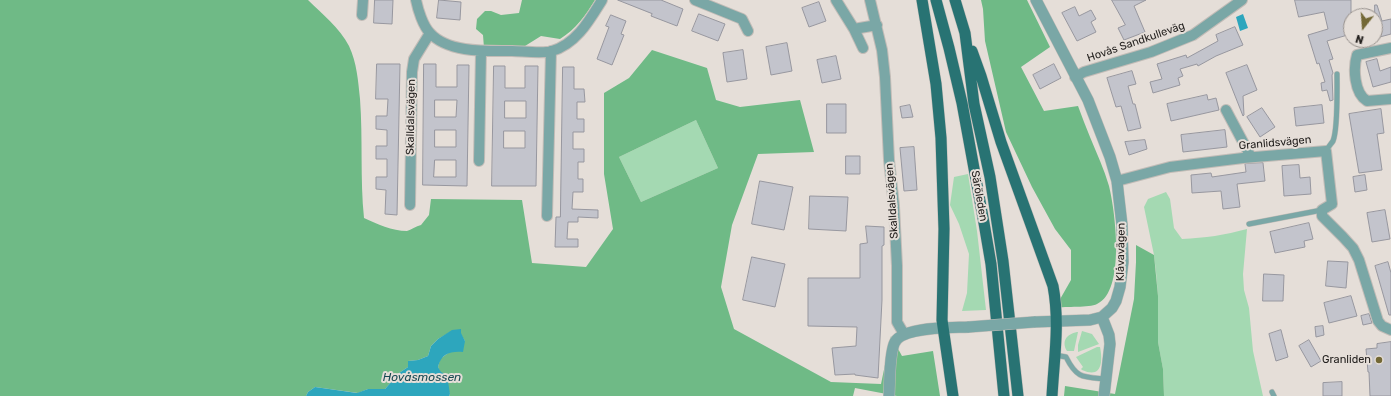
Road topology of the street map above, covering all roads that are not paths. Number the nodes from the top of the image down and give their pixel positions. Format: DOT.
graph roads {
  1 [pos="363,0"];
  2 [pos="416,0"];
  3 [pos="602,0"];
  4 [pos="695,0"];
  5 [pos="836,0"];
  6 [pos="870,0"];
  7 [pos="922,0"];
  8 [pos="936,0"];
  9 [pos="955,0"];
  10 [pos="1036,0"];
  11 [pos="1242,0"];
  12 [pos="362,15"];
  13 [pos="877,25"];
  14 [pos="854,29"];
  15 [pos="748,31"];
  16 [pos="430,33"];
  17 [pos="965,33"];
  18 [pos="863,48"];
  19 [pos="1391,48"];
  20 [pos="481,51"];
  21 [pos="551,51"];
  22 [pos="1336,74"];
  23 [pos="1075,76"];
  24 [pos="1391,99"];
  25 [pos="1226,110"];
  26 [pos="1326,151"];
  27 [pos="1251,157"];
  28 [pos="479,161"];
  29 [pos="1117,181"];
  30 [pos="410,205"];
  31 [pos="1322,210"];
  32 [pos="547,216"];
  33 [pos="1249,224"];
  34 [pos="1102,317"];
  35 [pos="1057,322"];
  36 [pos="943,329"];
  37 [pos="1391,330"];
  38 [pos="904,334"];
  39 [pos="1055,355"];
  40 [pos="1106,379"];
  41 [pos="889,396"];
  42 [pos="953,396"];
  43 [pos="1004,396"];
  44 [pos="1018,396"];
  45 [pos="1052,396"];
  46 [pos="1104,396"];
  1 -- 12 [label="street"];
  2 -- 16 [label="street"];
  3 -- 21 [label="street"];
  4 -- 15 [label="street"];
  5 -- 14 [label="street"];
  6 -- 13 [label="street, Skalldalsvägen"];
  7 -- 36 [label="main road"];
  8 -- 43 [label="main road, Säröleden"];
  9 -- 17 [label="main road, Säröleden"];
  10 -- 23 [label="street, Klåvavägen"];
  11 -- 23 [label="street, Hovås Sandkulleväg"];
  13 -- 14 [label="street"];
  13 -- 38 [label="street, Skalldalsvägen"];
  14 -- 18 [label="street"];
  16 -- 20 [label="street"];
  16 -- 30 [label="street, Skalldalsvägen"];
  17 -- 35 [label="main road"];
  17 -- 44 [label="main road, Säröleden"];
  19 -- 24 [label="street"];
  20 -- 21 [label="street"];
  20 -- 28 [label="street"];
  21 -- 32 [label="street"];
  22 -- 26 [label="lane"];
  23 -- 29 [label="street, Klåvavägen"];
  25 -- 27 [label="street"];
  26 -- 27 [label="street, Granlidsvägen"];
  26 -- 31 [label="street, Granlidsvägen"];
  27 -- 29 [label="street, Granlidsvägen"];
  29 -- 34 [label="street, Klåvavägen"];
  31 -- 33 [label="lane"];
  31 -- 37 [label="street"];
  34 -- 35 [label="street"];
  34 -- 40 [label="street"];
  35 -- 36 [label="street, bridge"];
  35 -- 39 [label="main road"];
  36 -- 38 [label="street"];
  36 -- 42 [label="main road"];
  38 -- 41 [label="street"];
  39 -- 40 [label="lane"];
  39 -- 45 [label="main road"];
  40 -- 46 [label="street"];
}
